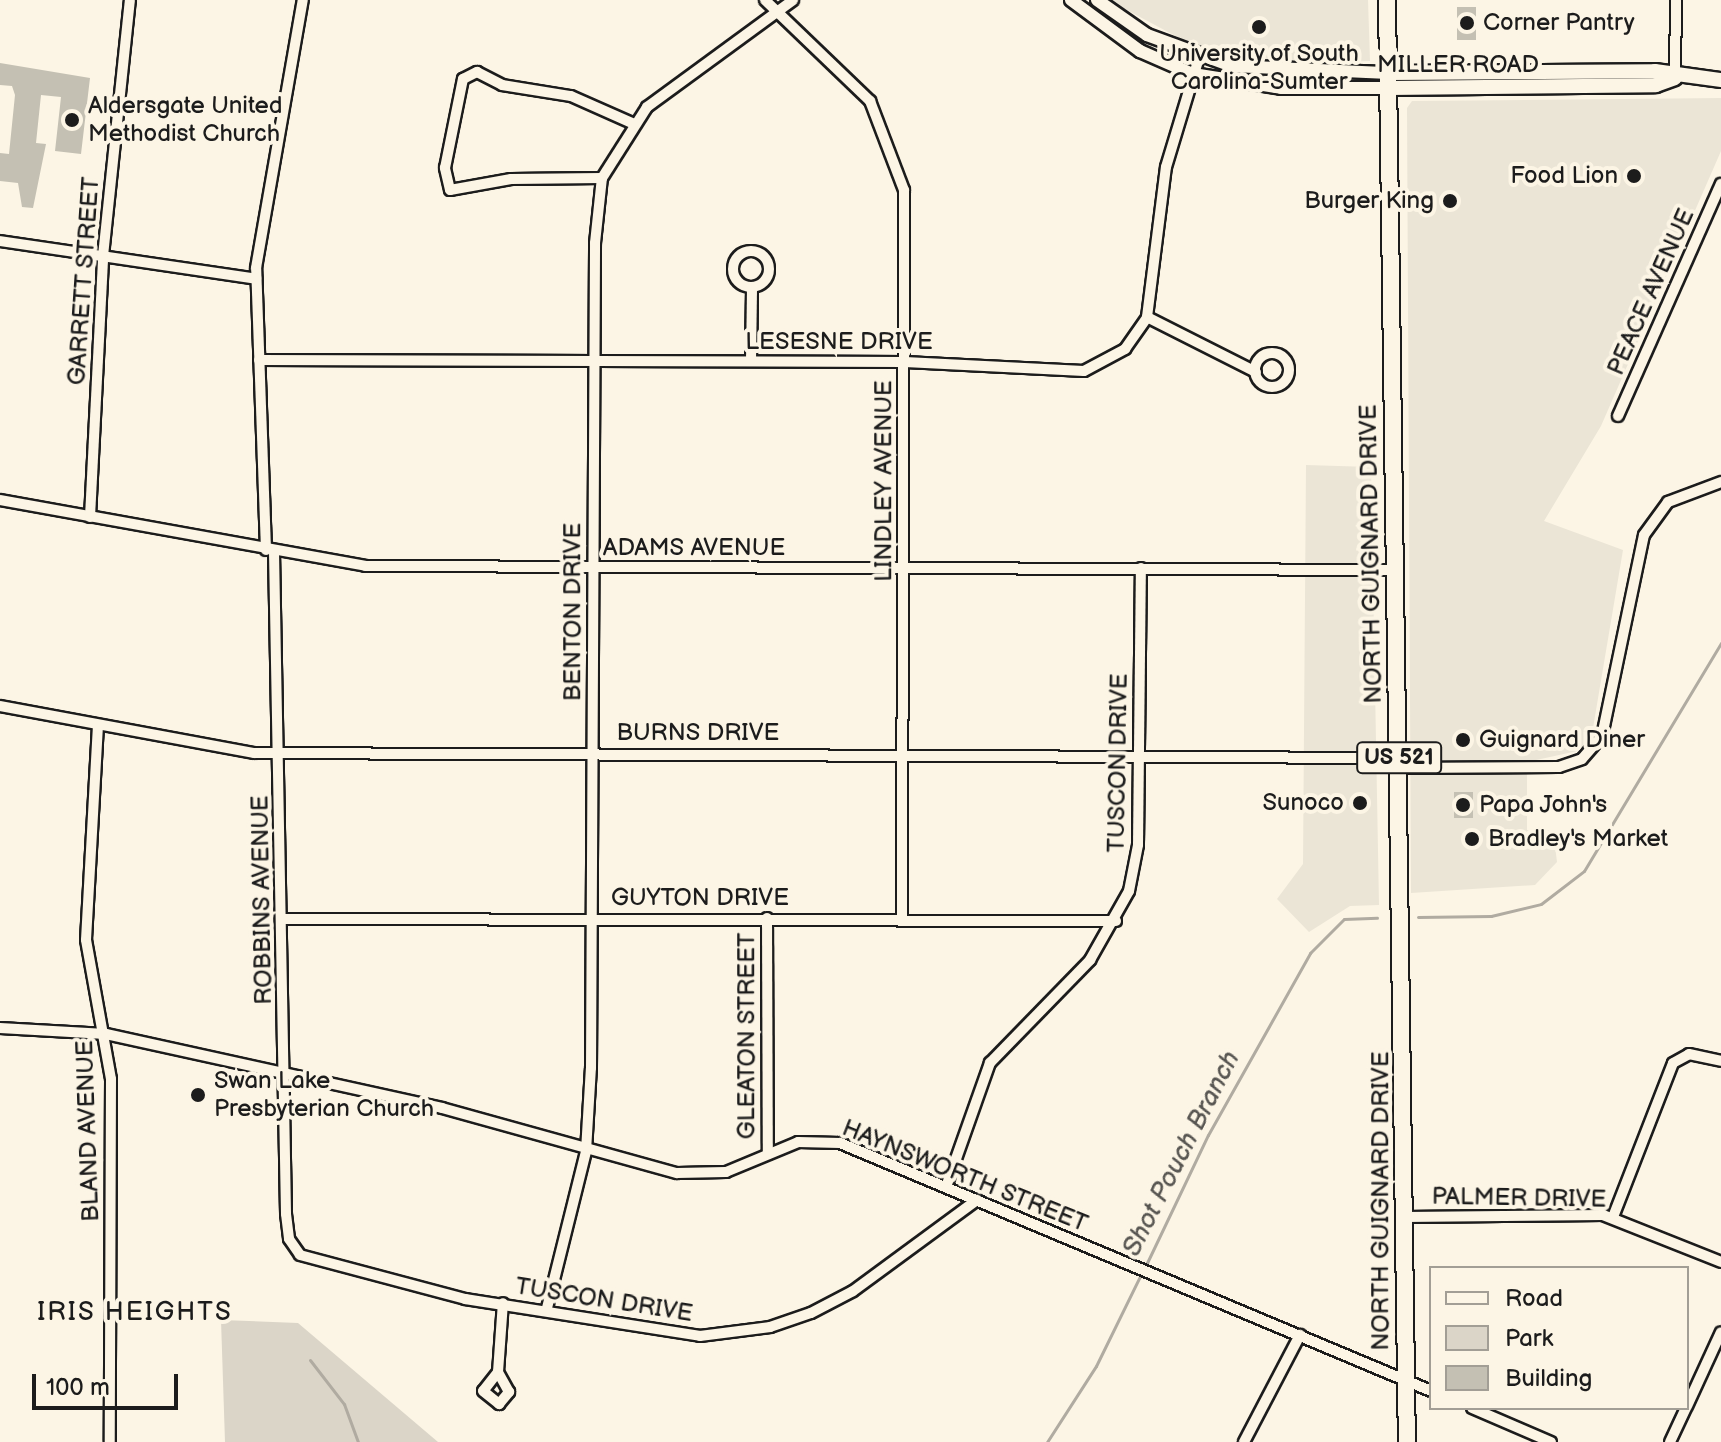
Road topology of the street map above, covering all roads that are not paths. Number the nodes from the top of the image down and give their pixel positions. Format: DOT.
graph roads {
  1 [pos="130,0"];
  2 [pos="303,0"];
  3 [pos="765,0"];
  4 [pos="793,0"];
  5 [pos="1071,0"];
  6 [pos="1097,0"];
  7 [pos="1387,0"];
  8 [pos="1676,0"];
  9 [pos="777,11"];
  10 [pos="1199,58"];
  11 [pos="1193,74"];
  12 [pos="1675,78"];
  13 [pos="1721,80"];
  14 [pos="1389,81"];
  15 [pos="632,123"];
  16 [pos="602,178"];
  17 [pos="1721,186"];
  18 [pos="0,241"];
  19 [pos="103,256"];
  20 [pos="256,279"];
  21 [pos="752,288"];
  22 [pos="1147,317"];
  23 [pos="259,360"];
  24 [pos="595,361"];
  25 [pos="751,361"];
  26 [pos="905,362"];
  27 [pos="1256,372"];
  28 [pos="1618,416"];
  29 [pos="1721,482"];
  30 [pos="0,500"];
  31 [pos="90,517"];
  32 [pos="270,551"];
  33 [pos="594,568"];
  34 [pos="904,568"];
  35 [pos="1141,568"];
  36 [pos="1395,570"];
  37 [pos="0,706"];
  38 [pos="98,725"];
  39 [pos="592,752"];
  40 [pos="279,753"];
  41 [pos="903,754"];
  42 [pos="1140,755"];
  43 [pos="1399,763"];
  44 [pos="591,917"];
  45 [pos="767,918"];
  46 [pos="902,918"];
  47 [pos="283,919"];
  48 [pos="1116,921"];
  49 [pos="0,1028"];
  50 [pos="106,1034"];
  51 [pos="1721,1061"];
  52 [pos="285,1074"];
  53 [pos="586,1151"];
  54 [pos="768,1154"];
  55 [pos="946,1187"];
  56 [pos="977,1200"];
  57 [pos="1405,1217"];
  58 [pos="1613,1217"];
  59 [pos="293,1246"];
  60 [pos="1721,1262"];
  61 [pos="503,1303"];
  62 [pos="547,1308"];
  63 [pos="1721,1332"];
  64 [pos="1300,1335"];
  65 [pos="498,1372"];
  66 [pos="1406,1380"];
  67 [pos="1429,1390"];
  68 [pos="1689,1401"];
  69 [pos="1477,1410"];
  70 [pos="1685,1410"];
  71 [pos="110,1442"];
  72 [pos="1244,1442"];
  73 [pos="1407,1442"];
  74 [pos="1551,1442"];
  75 [pos="1670,1442"];
  1 -- 19 [label="street, GARRETT STREET"];
  2 -- 20 [label="street, ROBBINS AVENUE"];
  3 -- 9 [label="street, LINDLEY AVENUE"];
  4 -- 9 [label="street, BENTON DRIVE"];
  5 -- 11 [label="street, MILLER ROAD"];
  6 -- 10 [label="street, MILLER ROAD"];
  7 -- 14 [label="highway, NORTH GUIGNARD DRIVE / US 521"];
  8 -- 12 [label="street"];
  9 -- 15 [label="street, BENTON DRIVE"];
  9 -- 26 [label="street, LINDLEY AVENUE"];
  10 -- 11 [label="street, LESESNE DRIVE"];
  10 -- 14 [label="street, MILLER ROAD"];
  11 -- 14 [label="street, MILLER ROAD"];
  11 -- 22 [label="street, LESESNE DRIVE"];
  12 -- 13 [label="main road, MILLER ROAD"];
  12 -- 14 [label="main road, MILLER ROAD"];
  14 -- 36 [label="highway, NORTH GUIGNARD DRIVE / US 521"];
  15 -- 16 [label="street, BENTON DRIVE"];
  15 -- 16 [label="street"];
  16 -- 24 [label="street, BENTON DRIVE"];
  17 -- 28 [label="street, PEACE AVENUE"];
  18 -- 19 [label="street"];
  19 -- 20 [label="street"];
  19 -- 31 [label="street, GARRETT STREET"];
  20 -- 23 [label="street, ROBBINS AVENUE"];
  21 -- 25 [label="street"];
  22 -- 26 [label="street, LESESNE DRIVE"];
  22 -- 27 [label="street"];
  23 -- 24 [label="street, LESESNE DRIVE"];
  23 -- 32 [label="street, ROBBINS AVENUE"];
  24 -- 25 [label="street, LESESNE DRIVE"];
  24 -- 33 [label="street, BENTON DRIVE"];
  25 -- 26 [label="street, LESESNE DRIVE"];
  26 -- 34 [label="street, LINDLEY AVENUE"];
  29 -- 43 [label="street, BURNS DRIVE"];
  30 -- 31 [label="street, ADAMS AVENUE"];
  31 -- 32 [label="street, ADAMS AVENUE"];
  32 -- 33 [label="street, ADAMS AVENUE"];
  32 -- 40 [label="street, ROBBINS AVENUE"];
  33 -- 34 [label="street, ADAMS AVENUE"];
  33 -- 39 [label="street, BENTON DRIVE"];
  34 -- 35 [label="street, ADAMS AVENUE"];
  34 -- 41 [label="street, LINDLEY AVENUE"];
  35 -- 36 [label="street, ADAMS AVENUE"];
  35 -- 42 [label="street, TUSCON DRIVE"];
  36 -- 43 [label="highway, NORTH GUIGNARD DRIVE / US 521"];
  37 -- 38 [label="street, BURNS DRIVE"];
  38 -- 40 [label="street, BURNS DRIVE"];
  38 -- 50 [label="street, BLAND AVENUE"];
  39 -- 40 [label="street, BURNS DRIVE"];
  39 -- 41 [label="street, BURNS DRIVE"];
  39 -- 44 [label="street, BENTON DRIVE"];
  40 -- 47 [label="street, ROBBINS AVENUE"];
  41 -- 42 [label="street, BURNS DRIVE"];
  41 -- 46 [label="street, LINDLEY AVENUE"];
  42 -- 43 [label="street, BURNS DRIVE"];
  42 -- 48 [label="street, TUSCON DRIVE"];
  43 -- 57 [label="highway, NORTH GUIGNARD DRIVE / US 521"];
  44 -- 45 [label="street, GUYTON DRIVE"];
  44 -- 47 [label="street, GUYTON DRIVE"];
  44 -- 53 [label="street, BENTON DRIVE"];
  45 -- 46 [label="street, GUYTON DRIVE"];
  45 -- 54 [label="street, GLEATON STREET"];
  46 -- 48 [label="street, GUYTON DRIVE"];
  47 -- 52 [label="street, ROBBINS AVENUE"];
  48 -- 55 [label="street, TUSCON DRIVE"];
  49 -- 50 [label="street, HAYNSWORTH STREET"];
  50 -- 52 [label="street, HAYNSWORTH STREET"];
  50 -- 71 [label="street, BLAND AVENUE"];
  51 -- 58 [label="street"];
  52 -- 53 [label="street, HAYNSWORTH STREET"];
  52 -- 59 [label="street, ROBBINS AVENUE"];
  53 -- 54 [label="street, HAYNSWORTH STREET"];
  53 -- 62 [label="street, BENTON DRIVE"];
  54 -- 55 [label="street, HAYNSWORTH STREET"];
  55 -- 56 [label="street, HAYNSWORTH STREET"];
  56 -- 62 [label="street, TUSCON DRIVE"];
  56 -- 64 [label="street, HAYNSWORTH STREET"];
  57 -- 58 [label="street, PALMER DRIVE"];
  57 -- 66 [label="highway, NORTH GUIGNARD DRIVE / US 521"];
  58 -- 60 [label="street, PALMER DRIVE"];
  59 -- 61 [label="street, TUSCON DRIVE"];
  61 -- 62 [label="street, TUSCON DRIVE"];
  61 -- 65 [label="street"];
  63 -- 68 [label="street"];
  64 -- 66 [label="street, HAYNSWORTH STREET"];
  64 -- 72 [label="street"];
  66 -- 67 [label="street, HAYNSWORTH STREET"];
  66 -- 73 [label="highway, NORTH GUIGNARD DRIVE / US 521"];
  69 -- 74 [label="street"];
  70 -- 75 [label="street"];
}
